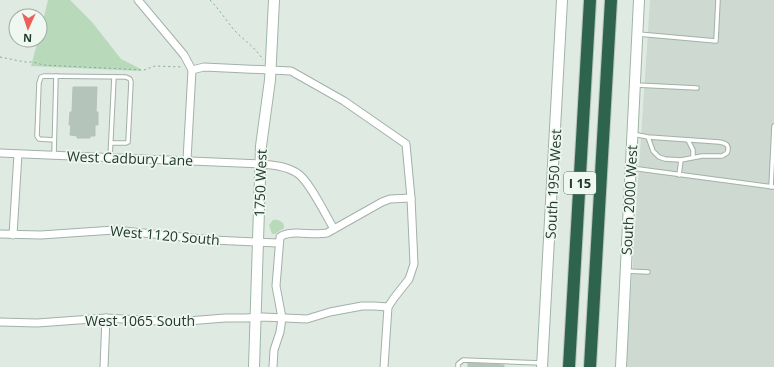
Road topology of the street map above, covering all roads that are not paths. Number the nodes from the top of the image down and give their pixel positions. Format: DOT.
graph roads {
  1 [pos="138,0"];
  2 [pos="274,0"];
  3 [pos="562,0"];
  4 [pos="590,0"];
  5 [pos="611,0"];
  6 [pos="639,0"];
  7 [pos="718,0"];
  8 [pos="637,34"];
  9 [pos="192,70"];
  10 [pos="271,70"];
  11 [pos="56,76"];
  12 [pos="114,77"];
  13 [pos="635,85"];
  14 [pos="697,88"];
  15 [pos="774,126"];
  16 [pos="632,134"];
  17 [pos="648,137"];
  18 [pos="54,140"];
  19 [pos="688,140"];
  20 [pos="111,143"];
  21 [pos="0,153"];
  22 [pos="18,154"];
  23 [pos="54,155"];
  24 [pos="693,157"];
  25 [pos="110,158"];
  26 [pos="187,160"];
  27 [pos="681,160"];
  28 [pos="260,164"];
  29 [pos="630,168"];
  30 [pos="679,175"];
  31 [pos="773,187"];
  32 [pos="411,198"];
  33 [pos="334,229"];
  34 [pos="0,234"];
  35 [pos="13,235"];
  36 [pos="258,242"];
  37 [pos="278,243"];
  38 [pos="625,271"];
  39 [pos="648,272"];
  40 [pos="388,308"];
  41 [pos="255,317"];
  42 [pos="106,318"];
  43 [pos="282,318"];
  44 [pos="0,322"];
  45 [pos="522,362"];
  46 [pos="543,365"];
  47 [pos="104,367"];
  48 [pos="254,367"];
  49 [pos="273,367"];
  50 [pos="384,367"];
  51 [pos="458,367"];
  52 [pos="521,367"];
  53 [pos="569,367"];
  54 [pos="590,367"];
  55 [pos="621,367"];
  1 -- 9 [label="street"];
  2 -- 10 [label="street, 1750 West"];
  3 -- 46 [label="street, South 1950 West"];
  4 -- 53 [label="highway, I 15"];
  5 -- 54 [label="highway, I 15"];
  6 -- 8 [label="street, South 2000 West"];
  7 -- 8 [label="lane"];
  8 -- 13 [label="street, South 2000 West"];
  9 -- 10 [label="street"];
  9 -- 26 [label="street"];
  10 -- 28 [label="street, 1750 West"];
  10 -- 32 [label="street"];
  11 -- 12 [label="lane"];
  11 -- 18 [label="lane"];
  11 -- 18 [label="lane"];
  12 -- 20 [label="lane"];
  12 -- 20 [label="lane"];
  13 -- 14 [label="lane"];
  13 -- 16 [label="street, South 2000 West"];
  15 -- 31 [label="lane"];
  16 -- 17 [label="lane"];
  16 -- 29 [label="street, South 2000 West"];
  17 -- 19 [label="lane"];
  17 -- 27 [label="lane"];
  18 -- 23 [label="lane"];
  19 -- 24 [label="lane"];
  19 -- 24 [label="lane"];
  20 -- 25 [label="lane"];
  21 -- 22 [label="street, West Cadbury Lane"];
  22 -- 23 [label="street, West Cadbury Lane"];
  22 -- 35 [label="street"];
  23 -- 25 [label="street, West Cadbury Lane"];
  24 -- 27 [label="lane"];
  25 -- 26 [label="street, West Cadbury Lane"];
  26 -- 28 [label="street, West Cadbury Lane"];
  27 -- 30 [label="lane"];
  28 -- 33 [label="street, West Cadbury Lane"];
  28 -- 36 [label="street, 1750 West"];
  29 -- 30 [label="lane"];
  29 -- 38 [label="street, South 2000 West"];
  30 -- 31 [label="lane"];
  32 -- 33 [label="street"];
  32 -- 40 [label="street"];
  33 -- 37 [label="street"];
  34 -- 35 [label="street, West 1120 South"];
  35 -- 36 [label="street, West 1120 South"];
  36 -- 37 [label="street, West 1120 South"];
  36 -- 41 [label="street, 1750 West"];
  37 -- 43 [label="street"];
  38 -- 39 [label="lane"];
  38 -- 55 [label="street, South 2000 West"];
  40 -- 43 [label="street, West 1065 South"];
  40 -- 50 [label="street"];
  41 -- 42 [label="street, West 1065 South"];
  41 -- 43 [label="street, West 1065 South"];
  41 -- 48 [label="street, 1750 West"];
  42 -- 44 [label="street, West 1065 South"];
  42 -- 47 [label="street"];
  43 -- 49 [label="street"];
  45 -- 46 [label="lane"];
  45 -- 51 [label="lane"];
  45 -- 52 [label="lane"];
}
